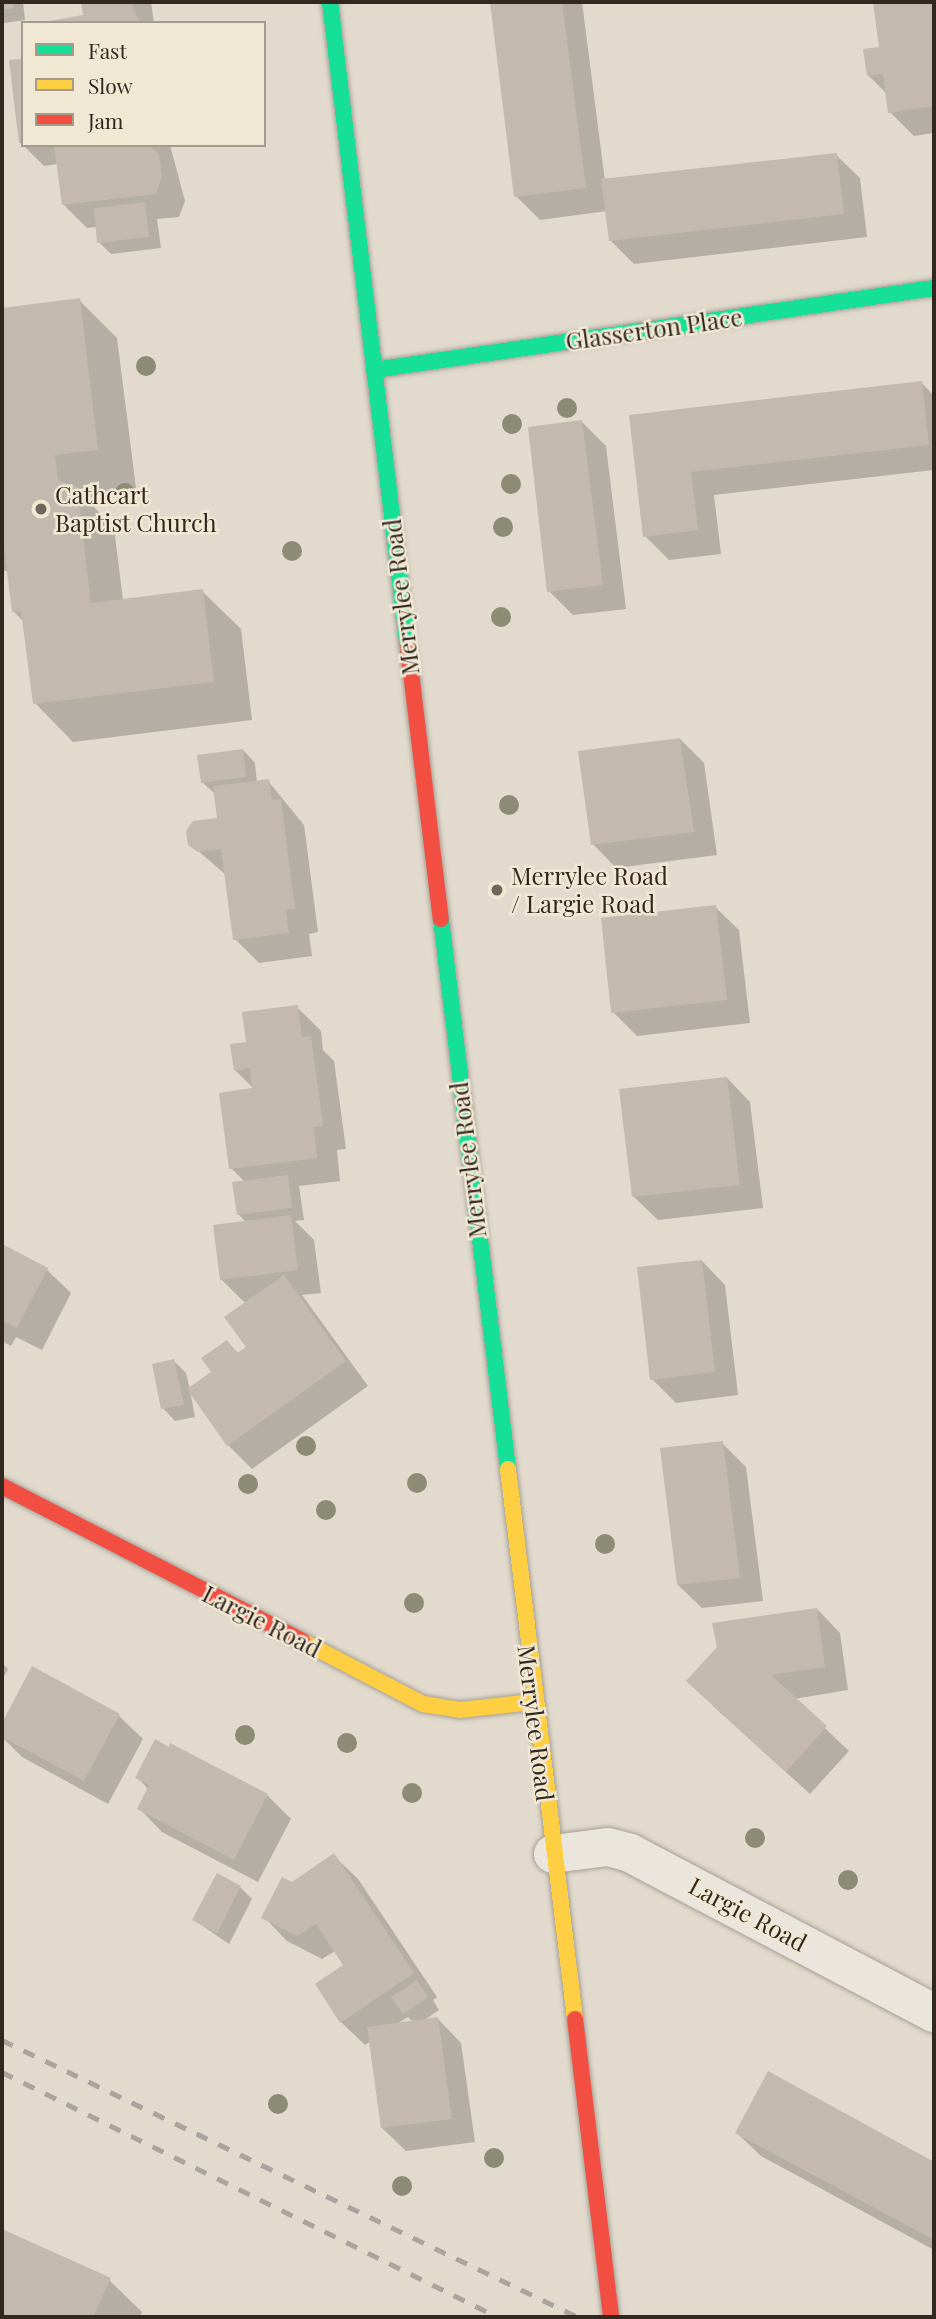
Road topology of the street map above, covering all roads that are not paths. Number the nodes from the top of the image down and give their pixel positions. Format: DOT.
graph roads {
  1 [pos="330,2"];
  2 [pos="934,288"];
  3 [pos="374,370"];
  4 [pos="2,1486"];
  5 [pos="533,1702"];
  6 [pos="553,1854"];
  7 [pos="934,2013"];
  8 [pos="611,2317"];
  1 -- 3 [label="main road, Merrylee Road"];
  2 -- 3 [label="main road, Glasserton Place"];
  3 -- 5 [label="main road, Merrylee Road"];
  4 -- 5 [label="main road, Largie Road"];
  5 -- 6 [label="main road, Merrylee Road"];
  6 -- 7 [label="street, Largie Road"];
  6 -- 8 [label="main road, Merrylee Road"];
}
